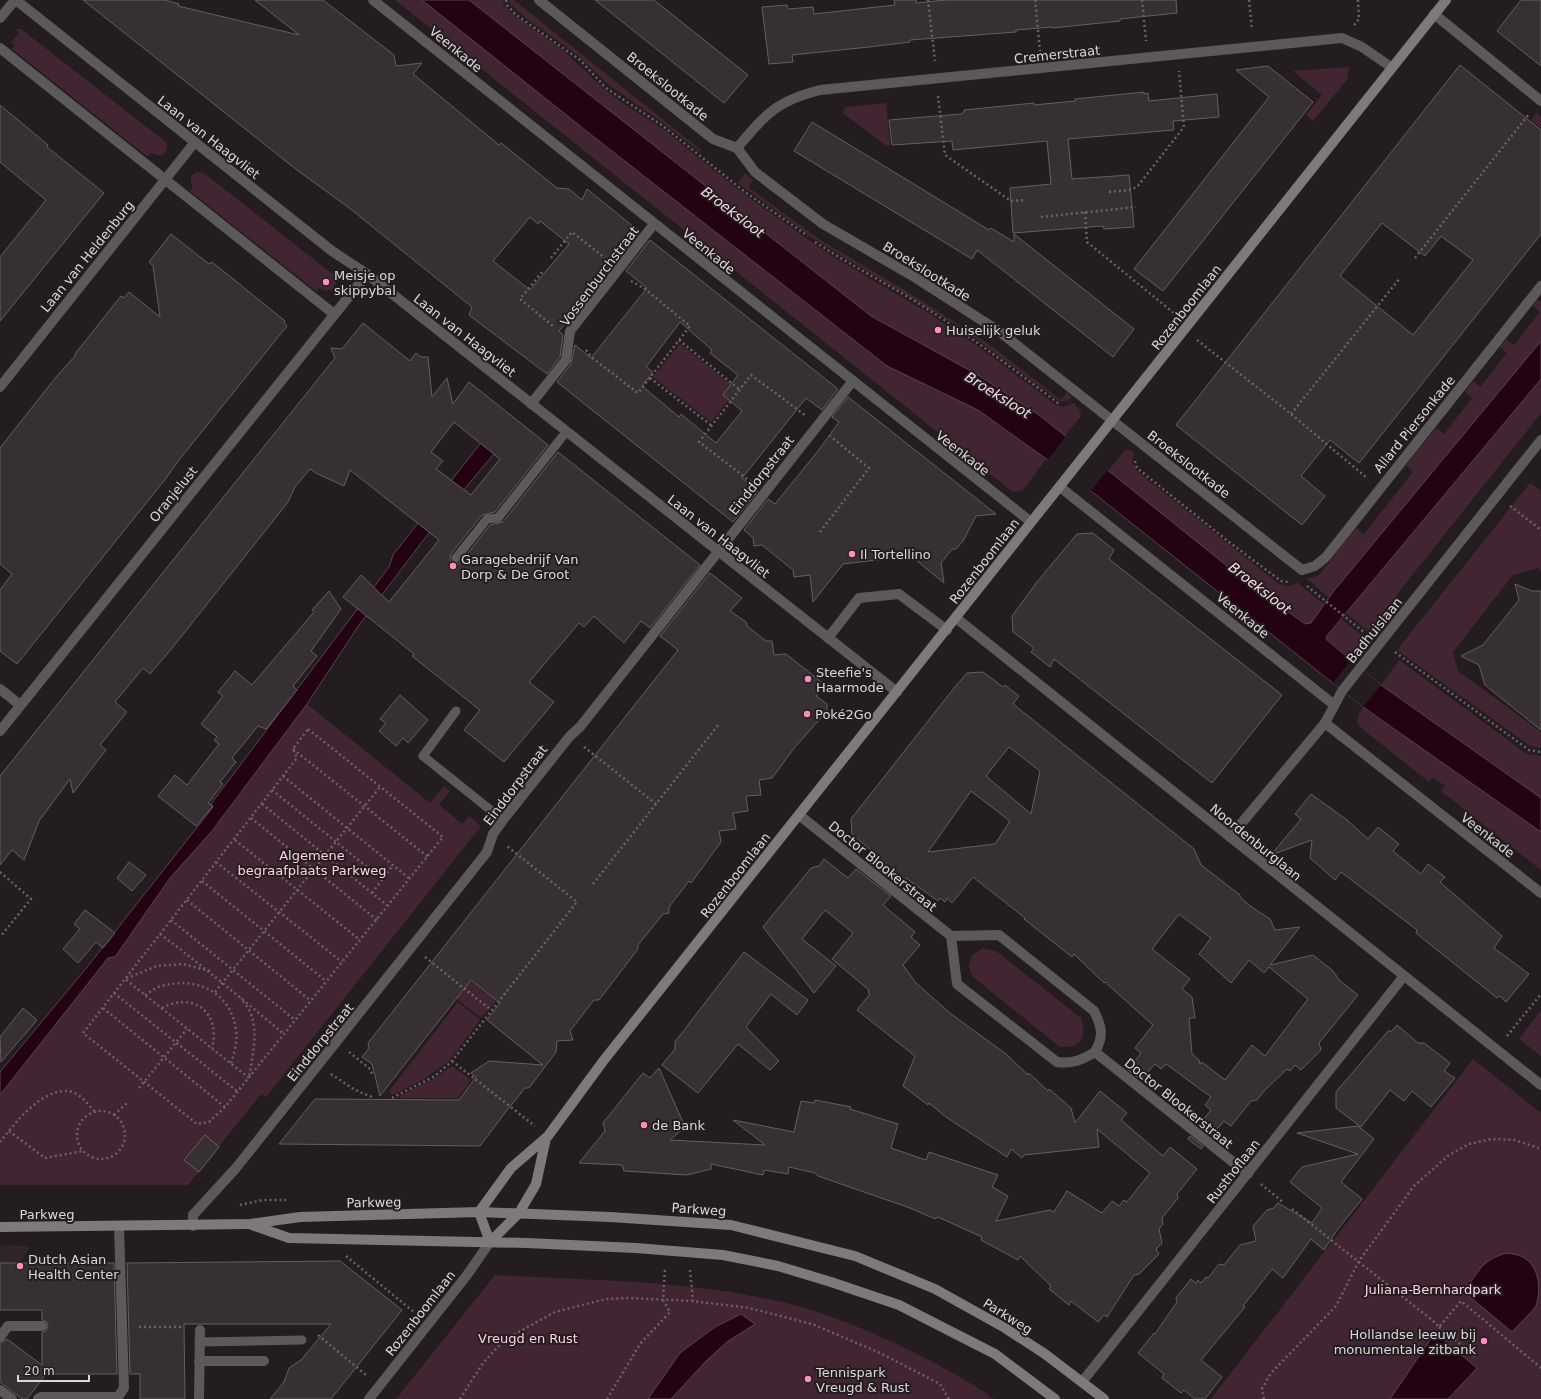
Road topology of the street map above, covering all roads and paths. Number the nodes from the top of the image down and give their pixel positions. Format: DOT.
graph roads {
  1 [pos="15,0"];
  2 [pos="373,0"];
  3 [pos="539,0"];
  4 [pos="928,0"];
  5 [pos="1035,0"];
  6 [pos="1142,0"];
  7 [pos="1249,0"];
  8 [pos="1358,0"];
  9 [pos="1446,0"];
  10 [pos="1434,14"];
  11 [pos="0,18"];
  12 [pos="1342,38"];
  13 [pos="1254,46"];
  14 [pos="0,48"];
  15 [pos="1177,55"];
  16 [pos="1148,58"];
  17 [pos="1391,68"];
  18 [pos="1042,69"];
  19 [pos="936,80"];
  20 [pos="1541,101"];
  21 [pos="195,142"];
  22 [pos="737,148"];
  23 [pos="164,181"];
  24 [pos="1109,192"];
  25 [pos="1026,200"];
  26 [pos="1136,207"];
  27 [pos="1084,212"];
  28 [pos="1041,217"];
  29 [pos="654,224"];
  30 [pos="551,258"];
  31 [pos="1415,258"];
  32 [pos="617,271"];
  33 [pos="542,272"];
  34 [pos="367,274"];
  35 [pos="1400,278"];
  36 [pos="1541,286"];
  37 [pos="334,314"];
  38 [pos="1186,328"];
  39 [pos="570,331"];
  40 [pos="679,340"];
  41 [pos="650,378"];
  42 [pos="852,382"];
  43 [pos="0,386"];
  44 [pos="740,390"];
  45 [pos="531,404"];
  46 [pos="1291,414"];
  47 [pos="1112,421"];
  48 [pos="817,425"];
  49 [pos="712,426"];
  50 [pos="566,432"];
  51 [pos="1541,440"];
  52 [pos="1144,445"];
  53 [pos="1063,484"];
  54 [pos="1379,489"];
  55 [pos="763,493"];
  56 [pos="1497,495"];
  57 [pos="1030,522"];
  58 [pos="1541,530"];
  59 [pos="820,532"];
  60 [pos="717,551"];
  61 [pos="456,558"];
  62 [pos="1302,570"];
  63 [pos="1293,580"];
  64 [pos="1325,602"];
  65 [pos="956,618"];
  66 [pos="947,630"];
  67 [pos="828,638"];
  68 [pos="1381,644"];
  69 [pos="0,689"];
  70 [pos="897,692"];
  71 [pos="1333,704"];
  72 [pos="20,705"];
  73 [pos="456,712"];
  74 [pos="1325,723"];
  75 [pos="719,724"];
  76 [pos="0,730"];
  77 [pos="570,736"];
  78 [pos="293,749"];
  79 [pos="1541,752"];
  80 [pos="283,776"];
  81 [pos="380,787"];
  82 [pos="272,790"];
  83 [pos="262,804"];
  84 [pos="656,804"];
  85 [pos="364,807"];
  86 [pos="799,815"];
  87 [pos="251,818"];
  88 [pos="503,820"];
  89 [pos="346,828"];
  90 [pos="493,834"];
  91 [pos="1230,837"];
  92 [pos="235,840"];
  93 [pos="336,841"];
  94 [pos="325,855"];
  95 [pos="428,857"];
  96 [pos="216,862"];
  97 [pos="393,866"];
  98 [pos="314,869"];
  99 [pos="0,872"];
  100 [pos="382,879"];
  101 [pos="410,879"];
  102 [pos="202,881"];
  103 [pos="593,884"];
  104 [pos="297,891"];
  105 [pos="372,893"];
  106 [pos="1541,893"];
  107 [pos="187,900"];
  108 [pos="388,906"];
  109 [pos="280,912"];
  110 [pos="171,920"];
  111 [pos="377,920"];
  112 [pos="265,931"];
  113 [pos="160,934"];
  114 [pos="951,936"];
  115 [pos="0,937"];
  116 [pos="360,940"];
  117 [pos="412,947"];
  118 [pos="248,950"];
  119 [pos="342,962"];
  120 [pos="233,970"];
  121 [pos="210,971"];
  122 [pos="1404,976"];
  123 [pos="125,979"];
  124 [pos="326,981"];
  125 [pos="222,984"];
  126 [pos="215,992"];
  127 [pos="114,993"];
  128 [pos="1541,994"];
  129 [pos="145,995"];
  130 [pos="241,998"];
  131 [pos="310,1001"];
  132 [pos="103,1008"];
  133 [pos="162,1008"];
  134 [pos="492,1010"];
  135 [pos="295,1020"];
  136 [pos="188,1029"];
  137 [pos="284,1034"];
  138 [pos="336,1042"];
  139 [pos="176,1043"];
  140 [pos="212,1048"];
  141 [pos="1497,1049"];
  142 [pos="1095,1052"];
  143 [pos="164,1058"];
  144 [pos="452,1061"];
  145 [pos="231,1064"];
  146 [pos="318,1065"];
  147 [pos="372,1074"];
  148 [pos="249,1078"];
  149 [pos="144,1081"];
  150 [pos="1541,1084"];
  151 [pos="139,1088"];
  152 [pos="238,1092"];
  153 [pos="372,1097"];
  154 [pos="392,1098"];
  155 [pos="127,1103"];
  156 [pos="225,1107"];
  157 [pos="95,1112"];
  158 [pos="114,1115"];
  159 [pos="8,1131"];
  160 [pos="547,1137"];
  161 [pos="0,1142"];
  162 [pos="1541,1149"];
  163 [pos="83,1151"];
  164 [pos="1248,1174"];
  165 [pos="1284,1203"];
  166 [pos="1292,1209"];
  167 [pos="479,1212"];
  168 [pos="519,1213"];
  169 [pos="250,1224"];
  170 [pos="119,1226"];
  171 [pos="193,1226"];
  172 [pos="0,1227"];
  173 [pos="324,1238"];
  174 [pos="490,1242"];
  175 [pos="666,1250"];
  176 [pos="687,1252"];
  177 [pos="1359,1261"];
  178 [pos="663,1300"];
  179 [pos="693,1301"];
  180 [pos="429,1324"];
  181 [pos="42,1326"];
  182 [pos="119,1327"];
  183 [pos="1439,1327"];
  184 [pos="200,1330"];
  185 [pos="0,1337"];
  186 [pos="302,1340"];
  187 [pos="199,1342"];
  188 [pos="1475,1356"];
  189 [pos="199,1361"];
  190 [pos="264,1361"];
  191 [pos="1541,1368"];
  192 [pos="1082,1382"];
  193 [pos="0,1390"];
  194 [pos="117,1398"];
  195 [pos="12,1399"];
  196 [pos="38,1399"];
  197 [pos="199,1399"];
  198 [pos="368,1399"];
  199 [pos="460,1399"];
  200 [pos="607,1399"];
  201 [pos="949,1399"];
  202 [pos="1055,1399"];
  203 [pos="1104,1399"];
  204 [pos="1264,1399"];
  1 -- 11 [label="street"];
  1 -- 21 [label="street, Laan van Haagvliet"];
  2 -- 29 [label="street, Veenkade"];
  3 -- 22 [label="street, Broekslootkade"];
  4 -- 19 [label="path"];
  5 -- 18 [label="path"];
  6 -- 16 [label="path"];
  7 -- 13 [label="path"];
  8 -- 12 [label="path"];
  9 -- 10 [label="street, Rozenboomlaan"];
  10 -- 17 [label="street, Rozenboomlaan"];
  10 -- 20 [label="street"];
  12 -- 13 [label="street, Cremerstraat"];
  12 -- 17 [label="street, Cremerstraat"];
  13 -- 15 [label="street, Cremerstraat"];
  14 -- 23 [label="street"];
  15 -- 16 [label="street, Cremerstraat"];
  15 -- 24 [label="path"];
  16 -- 18 [label="street, Cremerstraat"];
  17 -- 38 [label="street, Rozenboomlaan"];
  18 -- 19 [label="street, Cremerstraat"];
  19 -- 22 [label="street, Cremerstraat"];
  19 -- 25 [label="path"];
  20 -- 31 [label="path"];
  21 -- 23 [label="street, Laan van Heldenburg"];
  21 -- 34 [label="street, Laan van Haagvliet"];
  22 -- 47 [label="street, Broekslootkade"];
  23 -- 37 [label="street"];
  23 -- 43 [label="street, Laan van Heldenburg"];
  26 -- 27 [label="path"];
  27 -- 28 [label="path"];
  27 -- 38 [label="path"];
  29 -- 32 [label="street, Vossenburchstraat"];
  29 -- 42 [label="street, Veenkade"];
  30 -- 32 [label="path"];
  32 -- 39 [label="street, Vossenburchstraat"];
  32 -- 40 [label="path"];
  33 -- 39 [label="path"];
  34 -- 37 [label="street, Oranjelust"];
  34 -- 45 [label="street, Laan van Haagvliet"];
  35 -- 46 [label="path"];
  36 -- 54 [label="street, Allard Piersonkade"];
  37 -- 72 [label="street, Oranjelust"];
  38 -- 46 [label="path"];
  38 -- 47 [label="street, Rozenboomlaan"];
  39 -- 41 [label="path"];
  39 -- 45 [label="street, Vossenburchstraat"];
  40 -- 41 [label="path"];
  40 -- 44 [label="path"];
  41 -- 49 [label="path"];
  42 -- 48 [label="street, Einddorpstraat"];
  42 -- 57 [label="street, Veenkade"];
  44 -- 48 [label="path"];
  44 -- 49 [label="path"];
  45 -- 50 [label="street, Laan van Haagvliet"];
  46 -- 54 [label="path"];
  47 -- 52 [label="street, Broekslootkade"];
  47 -- 53 [label="street, Rozenboomlaan"];
  48 -- 55 [label="street, Einddorpstraat"];
  48 -- 59 [label="path"];
  49 -- 55 [label="path"];
  50 -- 60 [label="street, Laan van Haagvliet"];
  50 -- 61 [label="lane"];
  51 -- 56 [label="street, Badhuislaan"];
  52 -- 62 [label="street, Broekslootkade"];
  52 -- 63 [label="path"];
  53 -- 57 [label="street, Rozenboomlaan"];
  53 -- 71 [label="street, Veenkade"];
  54 -- 62 [label="street, Allard Piersonkade"];
  55 -- 60 [label="street, Einddorpstraat"];
  56 -- 58 [label="path"];
  56 -- 68 [label="street, Badhuislaan"];
  57 -- 65 [label="street, Rozenboomlaan"];
  60 -- 67 [label="street, Laan van Haagvliet"];
  60 -- 77 [label="street, Einddorpstraat"];
  64 -- 68 [label="path"];
  65 -- 66 [label="street, Rozenboomlaan"];
  65 -- 91 [label="street, Noordenburglaan"];
  66 -- 67 [label="street"];
  66 -- 70 [label="street, Rozenboomlaan"];
  67 -- 70 [label="street, Laan van Haagvliet"];
  68 -- 71 [label="street, Badhuislaan"];
  68 -- 79 [label="path"];
  69 -- 72 [label="street"];
  70 -- 86 [label="street, Rozenboomlaan"];
  71 -- 74 [label="street, Badhuislaan"];
  72 -- 76 [label="street, Oranjelust"];
  73 -- 88 [label="lane"];
  74 -- 91 [label="street, Badhuislaan"];
  74 -- 106 [label="street, Veenkade"];
  75 -- 84 [label="path"];
  77 -- 84 [label="path"];
  77 -- 88 [label="street, Einddorpstraat"];
  78 -- 80 [label="path"];
  78 -- 81 [label="path"];
  78 -- 85 [label="path"];
  80 -- 82 [label="path"];
  80 -- 89 [label="path"];
  81 -- 85 [label="path"];
  81 -- 95 [label="path"];
  82 -- 83 [label="path"];
  82 -- 93 [label="path"];
  83 -- 87 [label="path"];
  83 -- 94 [label="path"];
  84 -- 103 [label="path"];
  85 -- 89 [label="path"];
  85 -- 95 [label="path"];
  86 -- 114 [label="street, Doctor Blookerstraat"];
  86 -- 160 [label="street, Rozenboomlaan"];
  87 -- 92 [label="path"];
  87 -- 98 [label="path"];
  88 -- 90 [label="street, Einddorpstraat"];
  89 -- 93 [label="path"];
  89 -- 97 [label="path"];
  90 -- 117 [label="street, Einddorpstraat"];
  90 -- 134 [label="path"];
  91 -- 122 [label="street, Noordenburglaan"];
  92 -- 96 [label="path"];
  92 -- 104 [label="path"];
  93 -- 94 [label="path"];
  93 -- 100 [label="path"];
  94 -- 98 [label="path"];
  94 -- 105 [label="path"];
  95 -- 101 [label="path"];
  96 -- 102 [label="path"];
  96 -- 109 [label="path"];
  97 -- 100 [label="path"];
  97 -- 101 [label="path"];
  98 -- 104 [label="path"];
  98 -- 111 [label="path"];
  99 -- 115 [label="path"];
  100 -- 105 [label="path"];
  101 -- 108 [label="path"];
  102 -- 107 [label="path"];
  102 -- 112 [label="path"];
  104 -- 109 [label="path"];
  104 -- 116 [label="path"];
  105 -- 108 [label="path"];
  107 -- 110 [label="path"];
  107 -- 118 [label="path"];
  108 -- 111 [label="path"];
  109 -- 112 [label="path"];
  109 -- 119 [label="path"];
  110 -- 113 [label="path"];
  110 -- 120 [label="path"];
  111 -- 116 [label="path"];
  112 -- 118 [label="path"];
  112 -- 124 [label="path"];
  113 -- 121 [label="path"];
  113 -- 123 [label="path"];
  114 -- 142 [label="street"];
  114 -- 142 [label="street"];
  116 -- 119 [label="path"];
  117 -- 134 [label="path"];
  117 -- 138 [label="street, Einddorpstraat"];
  118 -- 120 [label="path"];
  118 -- 131 [label="path"];
  119 -- 124 [label="path"];
  120 -- 125 [label="path"];
  120 -- 135 [label="path"];
  121 -- 123 [label="path"];
  121 -- 125 [label="path"];
  122 -- 141 [label="street, Noordenburglaan"];
  122 -- 164 [label="street, Rusthoflaan"];
  123 -- 127 [label="path"];
  123 -- 129 [label="path"];
  124 -- 131 [label="path"];
  125 -- 126 [label="path"];
  125 -- 130 [label="path"];
  126 -- 129 [label="path"];
  126 -- 145 [label="path"];
  127 -- 132 [label="path"];
  127 -- 139 [label="path"];
  128 -- 141 [label="path"];
  129 -- 133 [label="path"];
  130 -- 137 [label="path"];
  130 -- 148 [label="path"];
  131 -- 135 [label="path"];
  132 -- 143 [label="path"];
  132 -- 149 [label="path"];
  133 -- 136 [label="path"];
  133 -- 140 [label="path"];
  134 -- 144 [label="path"];
  135 -- 137 [label="path"];
  136 -- 139 [label="path"];
  136 -- 140 [label="path"];
  137 -- 148 [label="path"];
  138 -- 146 [label="street, Einddorpstraat"];
  138 -- 147 [label="path"];
  139 -- 143 [label="path"];
  139 -- 152 [label="path"];
  140 -- 145 [label="path"];
  141 -- 150 [label="street, Noordenburglaan"];
  142 -- 164 [label="street, Doctor Blookerstraat"];
  143 -- 149 [label="path"];
  143 -- 156 [label="path"];
  144 -- 154 [label="path"];
  144 -- 160 [label="path"];
  145 -- 148 [label="path"];
  146 -- 153 [label="path"];
  146 -- 171 [label="street, Einddorpstraat"];
  148 -- 152 [label="path"];
  149 -- 151 [label="path"];
  149 -- 156 [label="path"];
  152 -- 156 [label="path"];
  155 -- 158 [label="path"];
  157 -- 158 [label="path"];
  157 -- 159 [label="path"];
  157 -- 163 [label="path"];
  158 -- 163 [label="path"];
  159 -- 161 [label="path"];
  159 -- 163 [label="path"];
  160 -- 167 [label="street, Rozenboomlaan"];
  160 -- 168 [label="street, Rozenboomlaan"];
  162 -- 177 [label="path"];
  164 -- 165 [label="path"];
  164 -- 192 [label="street, Rusthoflaan"];
  166 -- 177 [label="path"];
  167 -- 168 [label="street, Parkweg"];
  167 -- 169 [label="street, Parkweg"];
  167 -- 174 [label="street"];
  168 -- 174 [label="street, Rozenboomlaan"];
  168 -- 192 [label="street, Parkweg"];
  169 -- 171 [label="street, Parkweg"];
  169 -- 173 [label="street, Parkweg"];
  170 -- 171 [label="street, Parkweg"];
  170 -- 172 [label="street, Parkweg"];
  170 -- 182 [label="street"];
  173 -- 174 [label="street, Parkweg"];
  173 -- 180 [label="path"];
  174 -- 175 [label="street, Parkweg"];
  174 -- 180 [label="street, Rozenboomlaan"];
  175 -- 176 [label="street, Parkweg"];
  175 -- 178 [label="path"];
  176 -- 179 [label="path"];
  176 -- 202 [label="street, Parkweg"];
  177 -- 183 [label="path"];
  177 -- 204 [label="path"];
  178 -- 179 [label="path"];
  178 -- 199 [label="path"];
  178 -- 200 [label="path"];
  179 -- 201 [label="path"];
  180 -- 198 [label="street, Rozenboomlaan"];
  181 -- 185 [label="street"];
  182 -- 184 [label="path"];
  182 -- 194 [label="street"];
  183 -- 188 [label="path"];
  183 -- 191 [label="path"];
  184 -- 187 [label="street"];
  186 -- 187 [label="lane"];
  187 -- 189 [label="street"];
  189 -- 190 [label="street"];
  189 -- 197 [label="street"];
  192 -- 203 [label="street, Parkweg"];
  193 -- 195 [label="street"];
  194 -- 196 [label="street"];
}
